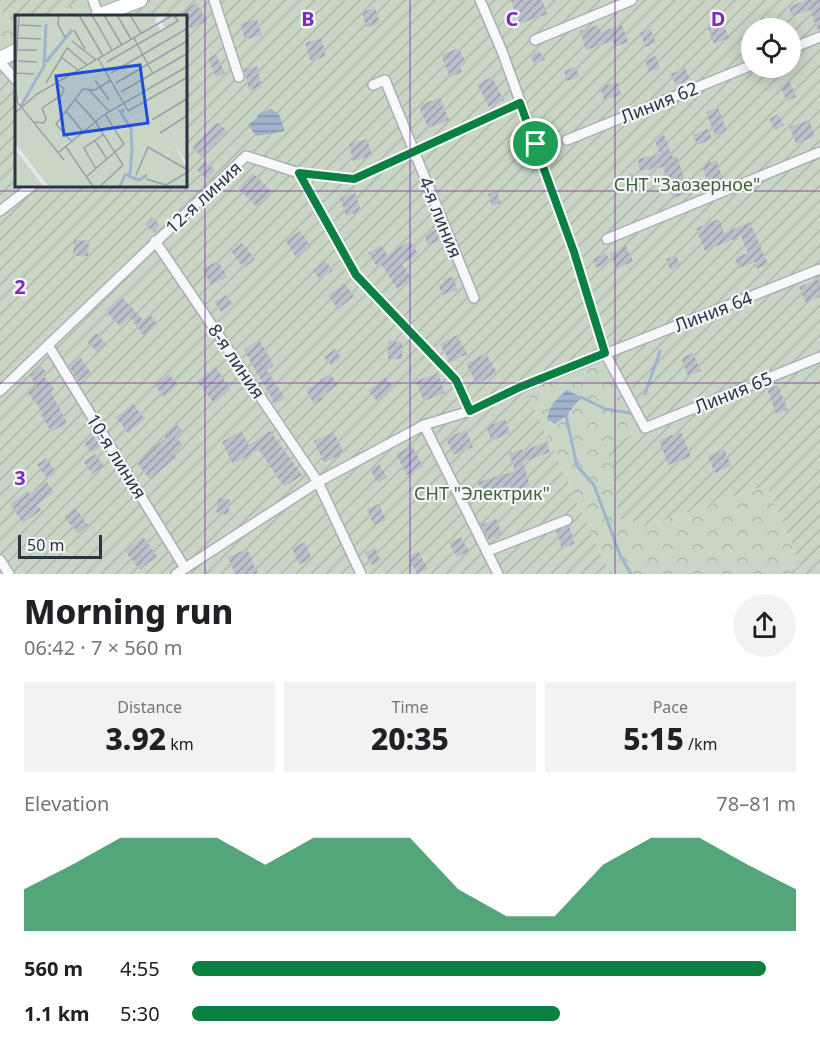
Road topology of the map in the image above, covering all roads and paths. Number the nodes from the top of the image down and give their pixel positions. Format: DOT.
graph roads {
  1 [pos="93,0"];
  2 [pos="140,0"];
  3 [pos="214,0"];
  4 [pos="480,0"];
  5 [pos="632,0"];
  6 [pos="98,15"];
  7 [pos="101,15"];
  8 [pos="820,37"];
  9 [pos="535,40"];
  10 [pos="801,45"];
  11 [pos="15,52"];
  12 [pos="0,61"];
  13 [pos="741,69"];
  14 [pos="238,77"];
  15 [pos="15,79"];
  16 [pos="373,85"];
  17 [pos="520,103"];
  18 [pos="567,140"];
  19 [pos="414,151"];
  20 [pos="820,152"];
  21 [pos="299,173"];
  22 [pos="29,188"];
  23 [pos="0,211"];
  24 [pos="607,239"];
  25 [pos="155,241"];
  26 [pos="820,269"];
  27 [pos="474,298"];
  28 [pos="48,345"];
  29 [pos="605,353"];
  30 [pos="820,357"];
  31 [pos="0,391"];
  32 [pos="470,411"];
  33 [pos="424,425"];
  34 [pos="318,482"];
  35 [pos="567,520"];
  36 [pos="488,551"];
  37 [pos="0,560"];
  38 [pos="185,567"];
  39 [pos="9,574"];
  40 [pos="176,574"];
  41 [pos="361,574"];
  42 [pos="498,574"];
  1 -- 6 [label="street"];
  2 -- 7 [label="street"];
  3 -- 14 [label="street"];
  4 -- 17 [label="street"];
  5 -- 9 [label="street"];
  8 -- 10 [label="street"];
  11 -- 12 [label="street"];
  12 -- 15 [label="street"];
  13 -- 18 [label="street, Линия 62"];
  16 -- 19 [label="street, 4-я линия"];
  17 -- 19 [label="street, 12-я линия"];
  17 -- 29 [label="street"];
  19 -- 21 [label="street, 12-я линия"];
  19 -- 27 [label="street, 4-я линия"];
  20 -- 24 [label="street"];
  21 -- 25 [label="street, 12-я линия"];
  21 -- 32 [label="street"];
  22 -- 23 [label="street"];
  25 -- 28 [label="street, 12-я линия"];
  25 -- 34 [label="street, 8-я линия"];
  26 -- 29 [label="street, Линия 64"];
  28 -- 31 [label="street, 12-я линия"];
  28 -- 38 [label="street, 10-я линия"];
  29 -- 30 [label="street, Линия 65"];
  29 -- 32 [label="street, Линия 64"];
  32 -- 33 [label="street, Линия 64"];
  33 -- 34 [label="street, Линия 64"];
  33 -- 36 [label="street"];
  34 -- 38 [label="street, Линия 64"];
  34 -- 41 [label="street, 8-я линия"];
  35 -- 36 [label="street"];
  36 -- 42 [label="street"];
  37 -- 39 [label="street"];
  38 -- 40 [label="street, Линия 64"];
}
